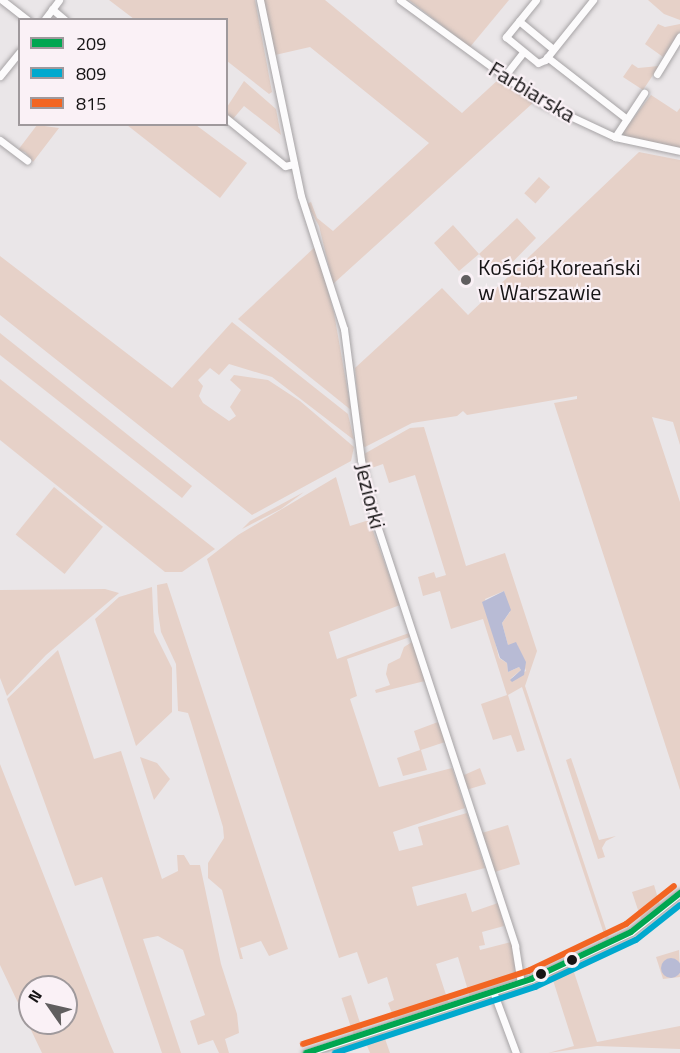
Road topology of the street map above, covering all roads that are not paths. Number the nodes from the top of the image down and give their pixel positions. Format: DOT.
graph roads {
  1 [pos="2,0"];
  2 [pos="59,0"];
  3 [pos="260,0"];
  4 [pos="400,0"];
  5 [pos="536,0"];
  6 [pos="593,0"];
  7 [pos="52,9"];
  8 [pos="25,18"];
  9 [pos="45,18"];
  10 [pos="63,18"];
  11 [pos="519,21"];
  12 [pos="680,36"];
  13 [pos="553,49"];
  14 [pos="524,52"];
  15 [pos="18,54"];
  16 [pos="547,57"];
  17 [pos="657,74"];
  18 [pos="0,76"];
  19 [pos="503,78"];
  20 [pos="645,93"];
  21 [pos="627,119"];
  22 [pos="228,120"];
  23 [pos="615,137"];
  24 [pos="0,140"];
  25 [pos="680,151"];
  26 [pos="27,160"];
  27 [pos="294,164"];
  28 [pos="680,893"];
  29 [pos="521,983"];
  30 [pos="494,994"];
  31 [pos="306,1053"];
  32 [pos="516,1053"];
  1 -- 8 [label="street"];
  2 -- 7 [label="street"];
  3 -- 27 [label="street, Jeziorki"];
  4 -- 19 [label="street, Farbiarska"];
  5 -- 11 [label="street"];
  6 -- 13 [label="street"];
  7 -- 9 [label="street"];
  7 -- 10 [label="street"];
  11 -- 13 [label="street"];
  11 -- 14 [label="street"];
  12 -- 17 [label="street"];
  13 -- 16 [label="street"];
  14 -- 16 [label="street"];
  14 -- 19 [label="street"];
  15 -- 18 [label="street"];
  16 -- 21 [label="street"];
  19 -- 23 [label="street, Farbiarska"];
  20 -- 21 [label="street"];
  21 -- 23 [label="street"];
  22 -- 27 [label="street"];
  23 -- 25 [label="street, Farbiarska"];
  24 -- 26 [label="street"];
  27 -- 29 [label="street, Jeziorki"];
  28 -- 29 [label="street"];
  29 -- 30 [label="street"];
  30 -- 31 [label="street"];
  30 -- 32 [label="street"];
}
